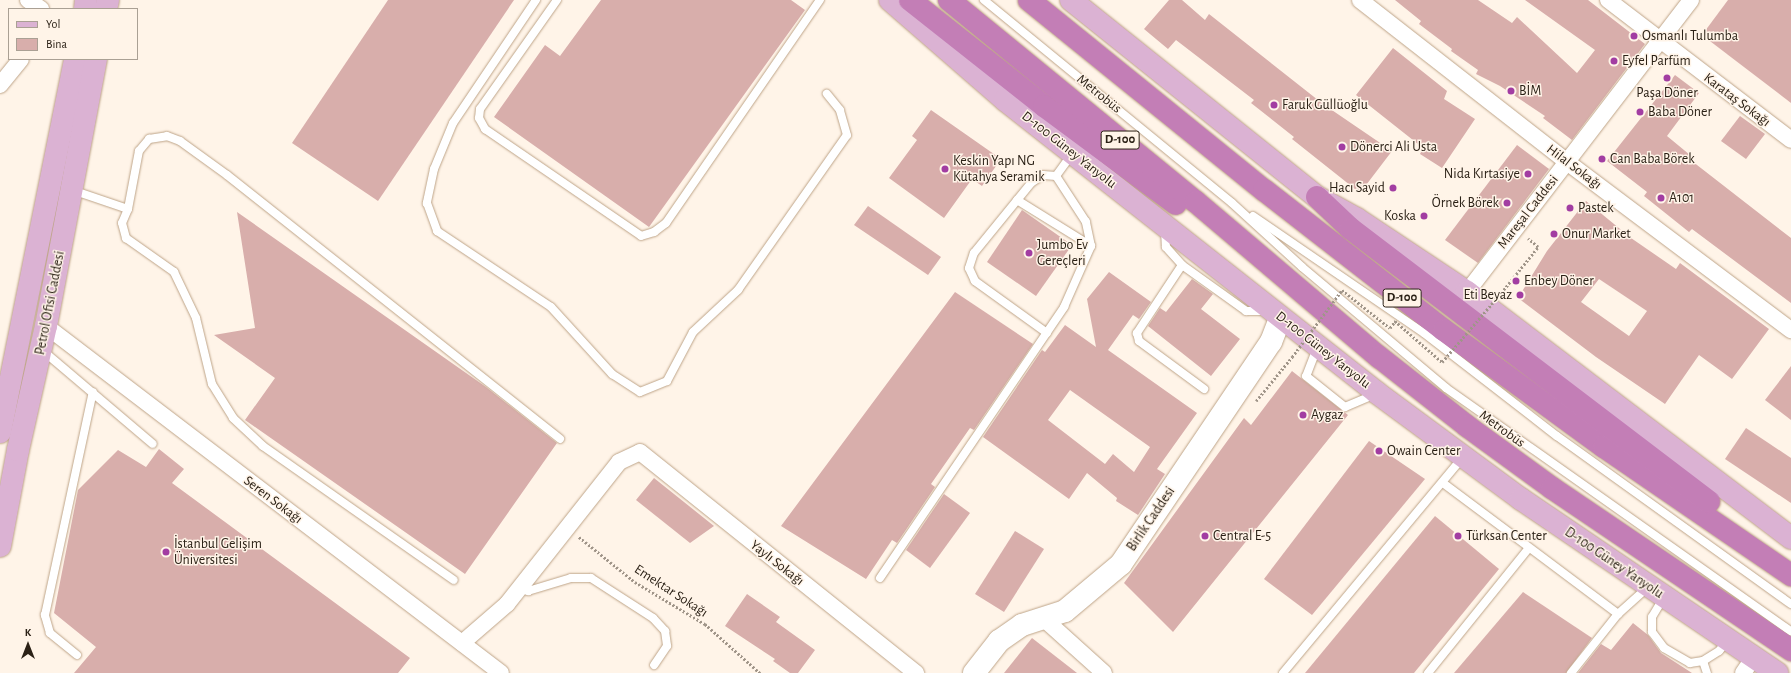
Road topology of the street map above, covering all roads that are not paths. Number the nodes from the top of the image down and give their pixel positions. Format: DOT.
graph roads {
  1 [pos="28,0"];
  2 [pos="536,0"];
  3 [pos="557,0"];
  4 [pos="820,0"];
  5 [pos="890,0"];
  6 [pos="910,0"];
  7 [pos="949,0"];
  8 [pos="984,0"];
  9 [pos="1029,0"];
  10 [pos="1071,0"];
  11 [pos="1360,0"];
  12 [pos="1608,0"];
  13 [pos="1691,0"];
  14 [pos="103,3"];
  15 [pos="40,8"];
  16 [pos="88,8"];
  17 [pos="1660,41"];
  18 [pos="20,60"];
  19 [pos="75,60"];
  20 [pos="96,60"];
  21 [pos="0,85"];
  22 [pos="827,94"];
  23 [pos="1791,140"];
  24 [pos="1074,152"];
  25 [pos="1567,162"];
  26 [pos="1056,176"];
  27 [pos="71,190"];
  28 [pos="1317,197"];
  29 [pos="1017,200"];
  30 [pos="1232,203"];
  31 [pos="128,209"];
  32 [pos="1165,227"];
  33 [pos="1091,246"];
  34 [pos="1182,265"];
  35 [pos="1290,281"];
  36 [pos="1467,292"];
  37 [pos="1276,314"];
  38 [pos="46,326"];
  39 [pos="1791,330"];
  40 [pos="1047,332"];
  41 [pos="1318,347"];
  42 [pos="41,350"];
  43 [pos="1204,389"];
  44 [pos="93,392"];
  45 [pos="1377,393"];
  46 [pos="0,432"];
  47 [pos="560,439"];
  48 [pos="153,444"];
  49 [pos="1463,456"];
  50 [pos="1443,483"];
  51 [pos="1791,538"];
  52 [pos="0,546"];
  53 [pos="1528,548"];
  54 [pos="1791,568"];
  55 [pos="1791,575"];
  56 [pos="880,578"];
  57 [pos="454,580"];
  58 [pos="520,588"];
  59 [pos="1656,592"];
  60 [pos="1791,604"];
  61 [pos="1618,614"];
  62 [pos="1043,618"];
  63 [pos="1791,631"];
  64 [pos="1728,640"];
  65 [pos="462,643"];
  66 [pos="1791,650"];
  67 [pos="77,655"];
  68 [pos="1703,661"];
  69 [pos="654,665"];
  70 [pos="1748,665"];
  71 [pos="501,673"];
  72 [pos="916,673"];
  73 [pos="974,673"];
  74 [pos="1104,673"];
  75 [pos="1283,673"];
  76 [pos="1428,673"];
  77 [pos="1571,673"];
  78 [pos="1707,673"];
  79 [pos="1777,673"];
  1 -- 15 [label="street"];
  2 -- 22 [label="lane"];
  3 -- 4 [label="lane"];
  5 -- 24 [label="main road, D-100 Güney Yanyolu"];
  6 -- 35 [label="highway"];
  7 -- 35 [label="highway, D-100"];
  8 -- 30 [label="lane, Metrobüs"];
  9 -- 55 [label="highway, D-100"];
  10 -- 28 [label="main road"];
  11 -- 25 [label="street, Hilal Sokağı"];
  12 -- 17 [label="street, Karataş Sokağı"];
  13 -- 17 [label="street, Mareşal Caddesi"];
  14 -- 16 [label="main road"];
  17 -- 23 [label="street, Karataş Sokağı"];
  17 -- 25 [label="street, Mareşal Caddesi"];
  18 -- 21 [label="street"];
  19 -- 46 [label="main road, Petrol Ofisi Caddesi"];
  20 -- 27 [label="main road, Petrol Ofisi Caddesi"];
  24 -- 26 [label="lane"];
  24 -- 32 [label="main road, D-100 Güney Yanyolu"];
  25 -- 36 [label="street, Mareşal Caddesi"];
  25 -- 39 [label="street, Hilal Sokağı"];
  26 -- 29 [label="lane"];
  26 -- 33 [label="lane"];
  27 -- 31 [label="lane"];
  27 -- 38 [label="main road, Petrol Ofisi Caddesi"];
  28 -- 36 [label="main road"];
  28 -- 54 [label="highway"];
  29 -- 33 [label="lane"];
  29 -- 40 [label="lane"];
  30 -- 60 [label="lane, Metrobüs"];
  30 -- 63 [label="lane, Metrobüs"];
  31 -- 47 [label="lane"];
  31 -- 57 [label="lane"];
  32 -- 34 [label="lane"];
  32 -- 37 [label="main road, D-100 Güney Yanyolu"];
  33 -- 40 [label="lane"];
  34 -- 37 [label="lane"];
  34 -- 43 [label="lane"];
  35 -- 66 [label="highway, D-100"];
  36 -- 51 [label="main road"];
  37 -- 41 [label="main road, D-100 Güney Yanyolu"];
  37 -- 62 [label="street, Birlik Caddesi"];
  38 -- 42 [label="main road, Petrol Ofisi Caddesi"];
  38 -- 65 [label="street, Seren Sokağı"];
  40 -- 56 [label="lane"];
  41 -- 45 [label="main road, D-100 Güney Yanyolu"];
  41 -- 45 [label="lane"];
  42 -- 44 [label="lane"];
  42 -- 52 [label="main road, Petrol Ofisi Caddesi"];
  44 -- 48 [label="lane"];
  44 -- 67 [label="lane"];
  45 -- 49 [label="main road, D-100 Güney Yanyolu"];
  49 -- 50 [label="lane"];
  49 -- 59 [label="main road, D-100 Güney Yanyolu"];
  50 -- 53 [label="lane"];
  50 -- 75 [label="lane"];
  53 -- 61 [label="lane"];
  53 -- 76 [label="lane"];
  58 -- 65 [label="street"];
  58 -- 69 [label="lane"];
  58 -- 72 [label="street, Yaylı Sokağı"];
  59 -- 61 [label="lane"];
  59 -- 64 [label="main road, D-100 Güney Yanyolu"];
  59 -- 68 [label="lane"];
  61 -- 77 [label="lane"];
  62 -- 73 [label="street, Birlik Caddesi"];
  62 -- 74 [label="street"];
  64 -- 68 [label="lane"];
  64 -- 70 [label="main road, D-100 Güney Yanyolu"];
  65 -- 71 [label="street, Seren Sokağı"];
  68 -- 78 [label="lane"];
  70 -- 79 [label="main road, D-100 Güney Yanyolu"];
}
